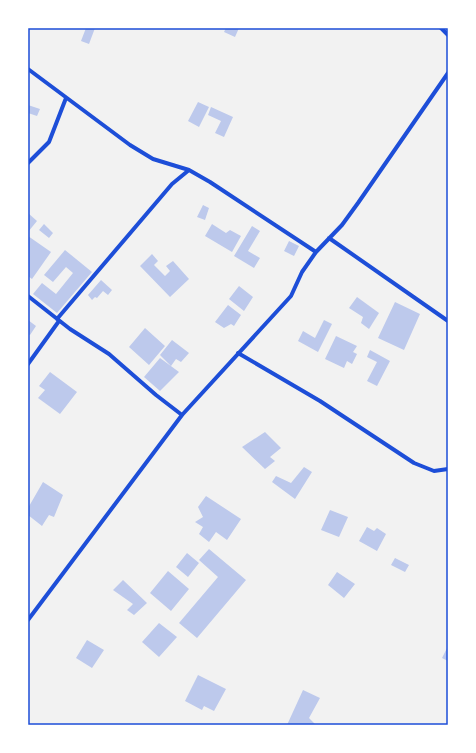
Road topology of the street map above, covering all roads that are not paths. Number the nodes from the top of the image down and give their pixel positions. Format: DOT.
graph roads {
  1 [pos="441,28"];
  2 [pos="448,35"];
  3 [pos="28,69"];
  4 [pos="448,73"];
  5 [pos="66,98"];
  6 [pos="28,163"];
  7 [pos="189,170"];
  8 [pos="330,238"];
  9 [pos="316,252"];
  10 [pos="28,296"];
  11 [pos="58,320"];
  12 [pos="448,321"];
  13 [pos="238,353"];
  14 [pos="28,364"];
  15 [pos="182,415"];
  16 [pos="448,469"];
  17 [pos="28,620"];
  1 -- 2 [label="street"];
  3 -- 5 [label="street"];
  4 -- 8 [label="street"];
  5 -- 6 [label="street"];
  5 -- 7 [label="street"];
  7 -- 9 [label="street"];
  7 -- 11 [label="street"];
  8 -- 9 [label="street"];
  8 -- 12 [label="street"];
  9 -- 13 [label="street"];
  10 -- 11 [label="street"];
  11 -- 14 [label="street"];
  11 -- 15 [label="street"];
  13 -- 15 [label="street"];
  13 -- 16 [label="street"];
  15 -- 17 [label="street"];
}
